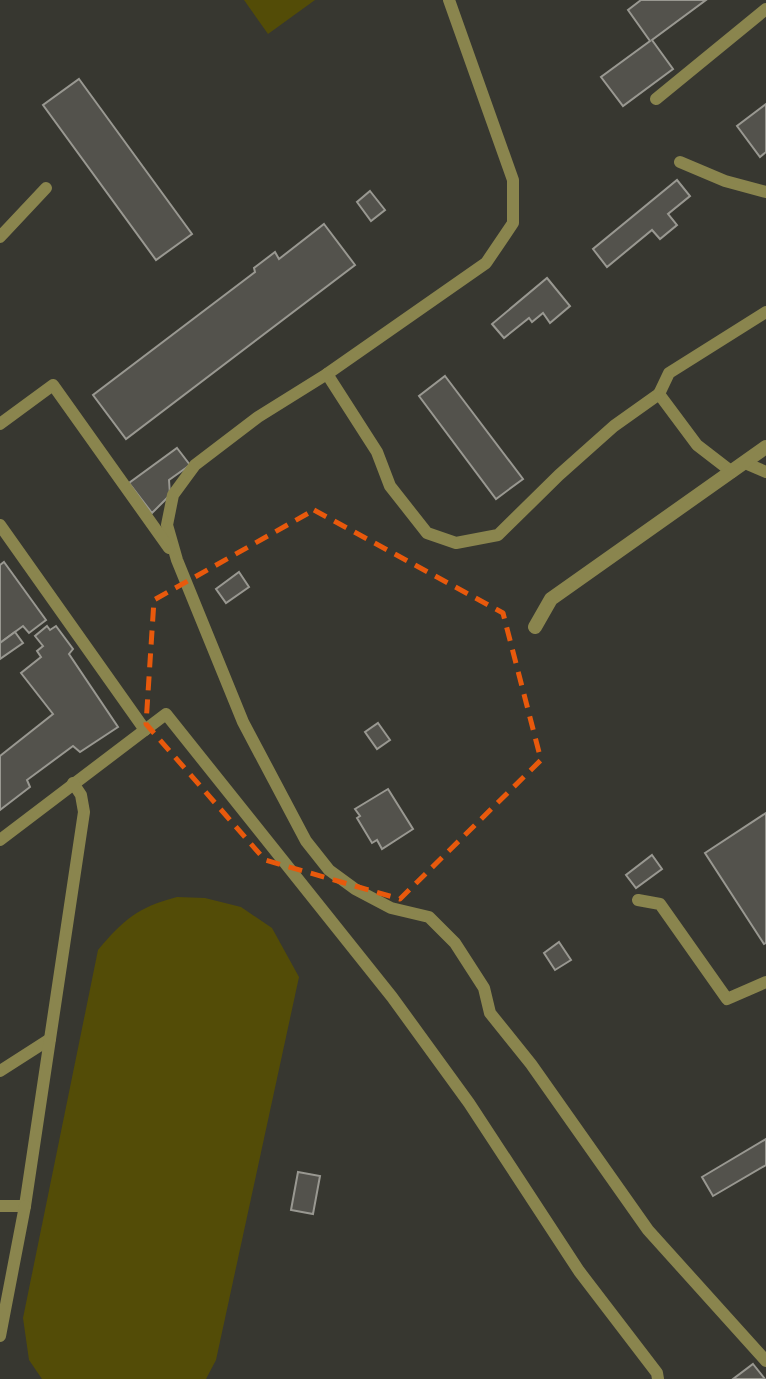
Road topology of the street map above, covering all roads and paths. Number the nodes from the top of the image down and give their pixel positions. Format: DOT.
graph roads {
  1 [pos="449,0"];
  2 [pos="766,9"];
  3 [pos="656,99"];
  4 [pos="680,162"];
  5 [pos="46,188"];
  6 [pos="766,192"];
  7 [pos="0,237"];
  8 [pos="766,312"];
  9 [pos="327,374"];
  10 [pos="659,394"];
  11 [pos="0,424"];
  12 [pos="766,447"];
  13 [pos="745,463"];
  14 [pos="766,471"];
  15 [pos="732,472"];
  16 [pos="0,525"];
  17 [pos="177,560"];
  18 [pos="536,627"];
  19 [pos="145,730"];
  20 [pos="73,783"];
  21 [pos="0,839"];
  22 [pos="638,900"];
  23 [pos="766,982"];
  24 [pos="50,1039"];
  25 [pos="0,1071"];
  26 [pos="0,1206"];
  27 [pos="25,1206"];
  28 [pos="0,1336"];
  29 [pos="766,1360"];
  30 [pos="657,1379"];
  1 -- 9 [label="lane"];
  2 -- 3 [label="lane"];
  4 -- 6 [label="lane"];
  5 -- 7 [label="lane"];
  8 -- 10 [label="lane"];
  9 -- 10 [label="lane"];
  9 -- 17 [label="lane"];
  10 -- 15 [label="lane"];
  11 -- 17 [label="lane"];
  12 -- 13 [label="street"];
  13 -- 14 [label="lane"];
  13 -- 15 [label="street"];
  15 -- 18 [label="street"];
  16 -- 19 [label="lane"];
  17 -- 29 [label="lane"];
  19 -- 20 [label="lane"];
  19 -- 30 [label="lane"];
  20 -- 21 [label="lane"];
  20 -- 24 [label="lane"];
  22 -- 23 [label="lane"];
  24 -- 25 [label="lane"];
  24 -- 27 [label="lane"];
  26 -- 27 [label="lane"];
  27 -- 28 [label="lane"];
}
